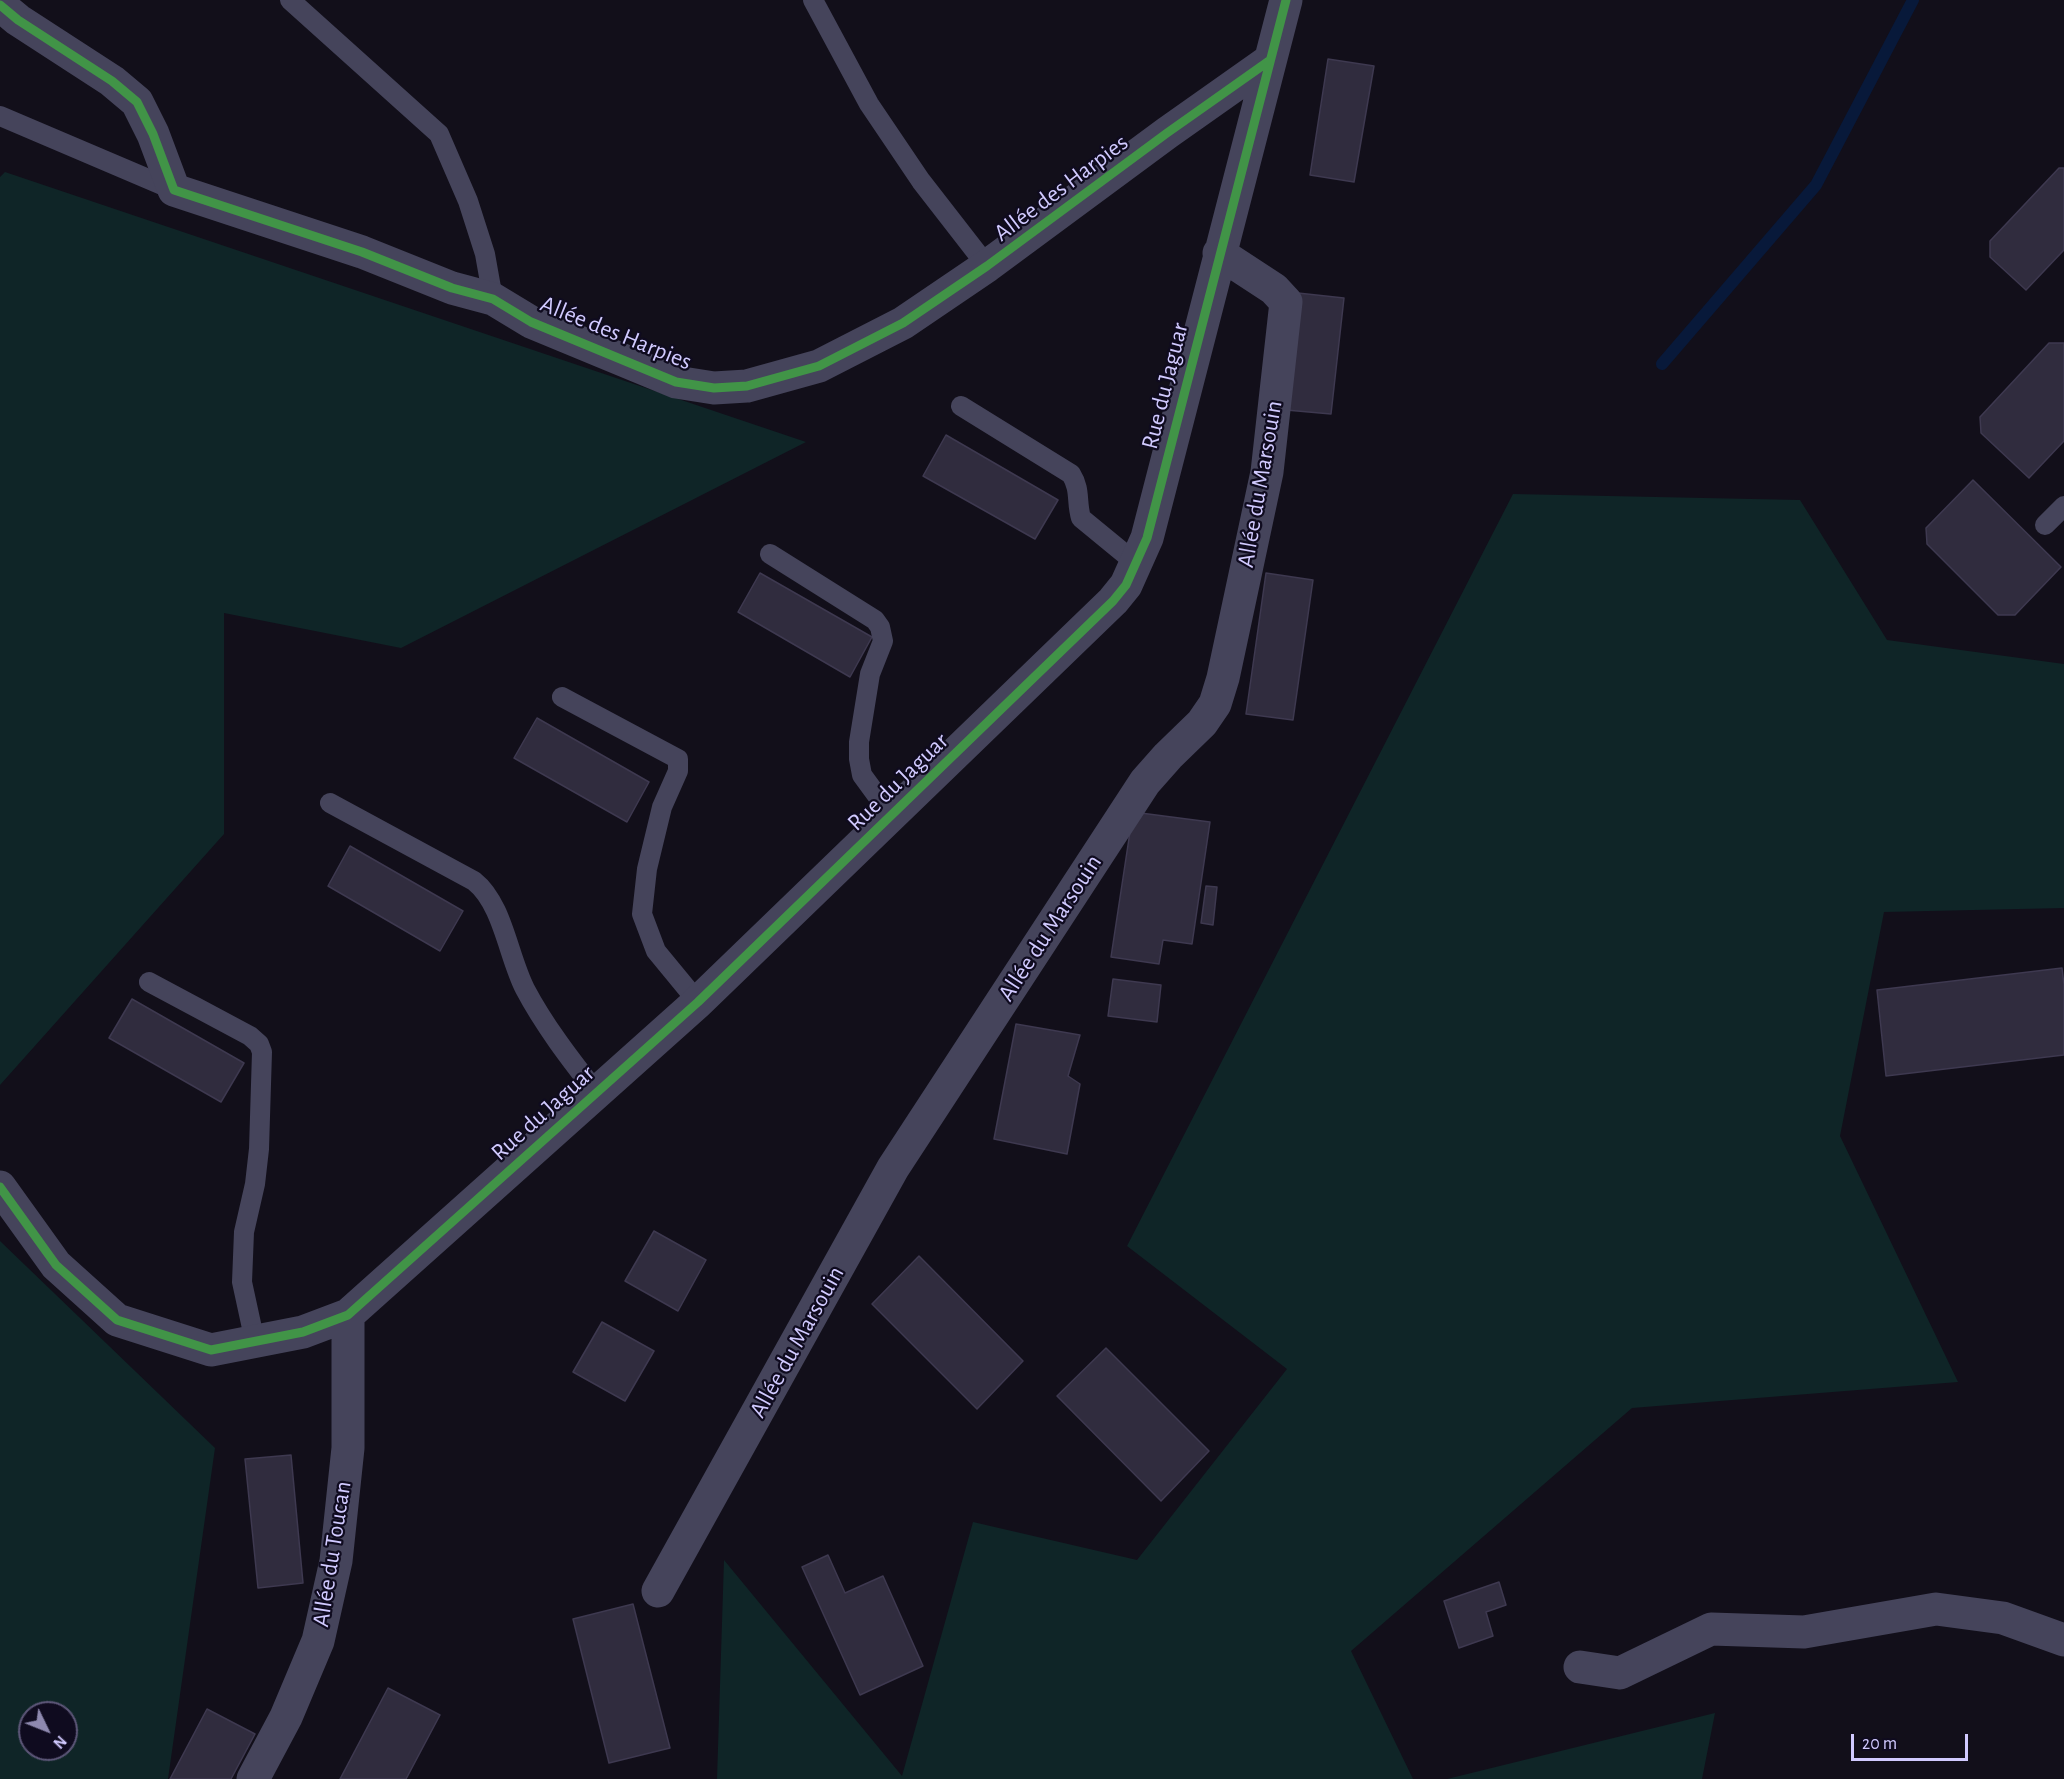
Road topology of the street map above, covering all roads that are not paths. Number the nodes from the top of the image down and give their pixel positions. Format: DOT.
graph roads {
  1 [pos="290,0"];
  2 [pos="813,0"];
  3 [pos="1286,0"];
  4 [pos="0,5"];
  5 [pos="1269,61"];
  6 [pos="0,116"];
  7 [pos="174,190"];
  8 [pos="1219,254"];
  9 [pos="987,266"];
  10 [pos="493,299"];
  11 [pos="961,406"];
  12 [pos="2064,506"];
  13 [pos="2045,525"];
  14 [pos="770,554"];
  15 [pos="1137,564"];
  16 [pos="562,697"];
  17 [pos="330,803"];
  18 [pos="892,816"];
  19 [pos="149,982"];
  20 [pos="698,1002"];
  21 [pos="596,1092"];
  22 [pos="0,1188"];
  23 [pos="348,1315"];
  24 [pos="255,1342"];
  25 [pos="658,1591"];
  26 [pos="2064,1640"];
  27 [pos="1580,1667"];
  28 [pos="253,1779"];
  1 -- 10 [label="lane"];
  2 -- 9 [label="lane"];
  3 -- 5 [label="street, Rue du Jaguar"];
  4 -- 7 [label="street"];
  5 -- 8 [label="street, Rue du Jaguar"];
  5 -- 9 [label="street, Allée des Harpies"];
  6 -- 7 [label="lane"];
  7 -- 10 [label="street, Allée des Harpies"];
  8 -- 15 [label="street, Rue du Jaguar"];
  8 -- 25 [label="street, Allée du Marsouin"];
  9 -- 10 [label="street, Allée des Harpies"];
  11 -- 15 [label="lane"];
  12 -- 13 [label="lane"];
  14 -- 18 [label="lane"];
  15 -- 18 [label="street, Rue du Jaguar"];
  16 -- 20 [label="lane"];
  17 -- 21 [label="lane"];
  18 -- 20 [label="street, Rue du Jaguar"];
  19 -- 24 [label="lane"];
  20 -- 21 [label="street, Rue du Jaguar"];
  21 -- 23 [label="street, Rue du Jaguar"];
  22 -- 24 [label="street, Rue du Jaguar"];
  23 -- 24 [label="street, Rue du Jaguar"];
  23 -- 28 [label="street, Allée du Toucan"];
  26 -- 27 [label="street"];
}
